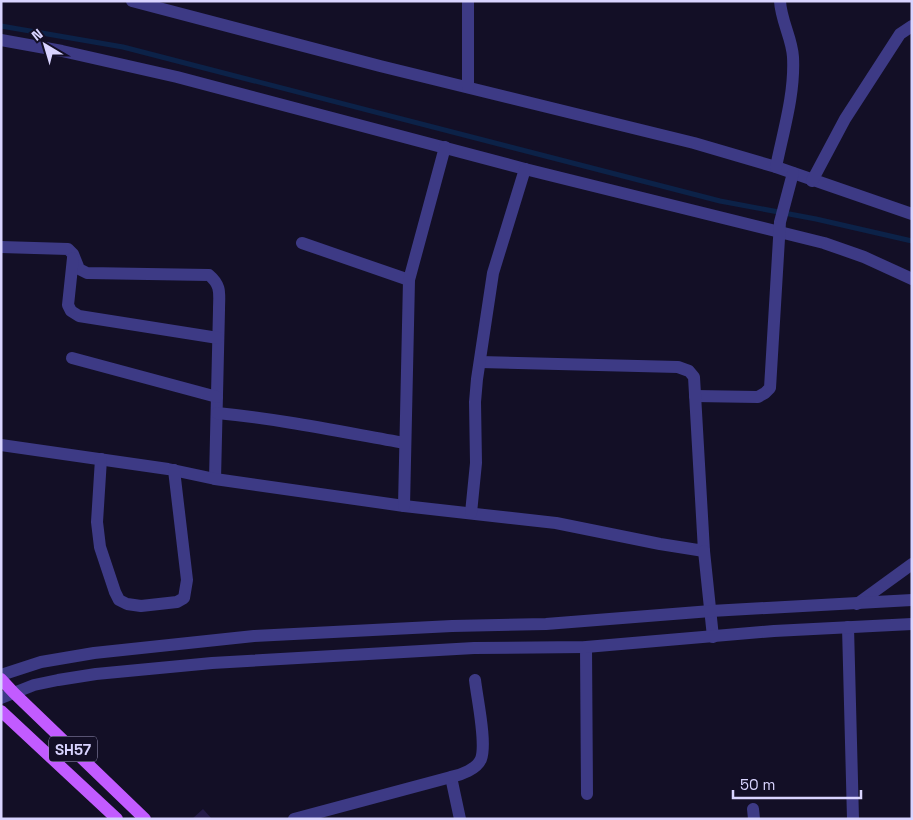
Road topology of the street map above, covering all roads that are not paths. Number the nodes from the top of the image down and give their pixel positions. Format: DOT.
graph roads {
  1 [pos="132,1"];
  2 [pos="468,1"];
  3 [pos="780,1"];
  4 [pos="912,26"];
  5 [pos="1,40"];
  6 [pos="468,87"];
  7 [pos="445,147"];
  8 [pos="776,168"];
  9 [pos="525,169"];
  10 [pos="791,179"];
  11 [pos="812,181"];
  12 [pos="912,214"];
  13 [pos="780,228"];
  14 [pos="302,243"];
  15 [pos="1,247"];
  16 [pos="74,254"];
  17 [pos="912,279"];
  18 [pos="409,280"];
  19 [pos="218,338"];
  20 [pos="72,358"];
  21 [pos="480,362"];
  22 [pos="695,396"];
  23 [pos="217,397"];
  24 [pos="217,413"];
  25 [pos="405,443"];
  26 [pos="1,445"];
  27 [pos="101,459"];
  28 [pos="174,470"];
  29 [pos="215,479"];
  30 [pos="404,506"];
  31 [pos="471,513"];
  32 [pos="704,551"];
  33 [pos="912,564"];
  34 [pos="912,600"];
  35 [pos="857,604"];
  36 [pos="711,614"];
  37 [pos="912,624"];
  38 [pos="848,627"];
  39 [pos="713,633"];
  40 [pos="468,636"];
  41 [pos="586,647"];
  42 [pos="1,675"];
  43 [pos="1,679"];
  44 [pos="475,680"];
  45 [pos="14,693"];
  46 [pos="1,698"];
  47 [pos="1,711"];
  48 [pos="451,777"];
  49 [pos="587,794"];
  50 [pos="117,819"];
  51 [pos="145,819"];
  52 [pos="294,819"];
  53 [pos="460,819"];
  54 [pos="854,819"];
  1 -- 6 [label="street"];
  2 -- 6 [label="street"];
  3 -- 8 [label="street"];
  4 -- 11 [label="street"];
  5 -- 7 [label="street"];
  6 -- 8 [label="street"];
  7 -- 9 [label="street"];
  7 -- 18 [label="street"];
  8 -- 10 [label="street"];
  9 -- 13 [label="street"];
  9 -- 21 [label="street"];
  10 -- 11 [label="street"];
  10 -- 13 [label="street"];
  11 -- 12 [label="street"];
  13 -- 17 [label="street"];
  13 -- 22 [label="street"];
  14 -- 18 [label="street"];
  15 -- 16 [label="street"];
  16 -- 19 [label="street"];
  16 -- 19 [label="street"];
  18 -- 25 [label="street"];
  19 -- 23 [label="street"];
  20 -- 23 [label="street"];
  21 -- 22 [label="street"];
  21 -- 31 [label="street"];
  22 -- 32 [label="street"];
  23 -- 24 [label="street"];
  24 -- 25 [label="street"];
  24 -- 29 [label="street"];
  25 -- 30 [label="street"];
  26 -- 27 [label="street"];
  27 -- 28 [label="street"];
  27 -- 28 [label="street"];
  28 -- 29 [label="street"];
  29 -- 30 [label="street"];
  30 -- 31 [label="street"];
  31 -- 32 [label="street"];
  32 -- 36 [label="street"];
  33 -- 35 [label="street"];
  34 -- 35 [label="street"];
  35 -- 36 [label="street"];
  36 -- 39 [label="street"];
  36 -- 40 [label="street"];
  37 -- 38 [label="street"];
  38 -- 39 [label="street"];
  38 -- 54 [label="street"];
  39 -- 41 [label="street"];
  40 -- 41 [label="street"];
  40 -- 42 [label="street"];
  40 -- 45 [label="street"];
  41 -- 49 [label="street"];
  43 -- 45 [label="main road, SH57"];
  44 -- 48 [label="street"];
  45 -- 46 [label="street"];
  45 -- 51 [label="main road, SH57"];
  47 -- 50 [label="main road, SH57"];
  48 -- 52 [label="street"];
  48 -- 53 [label="street"];
}
